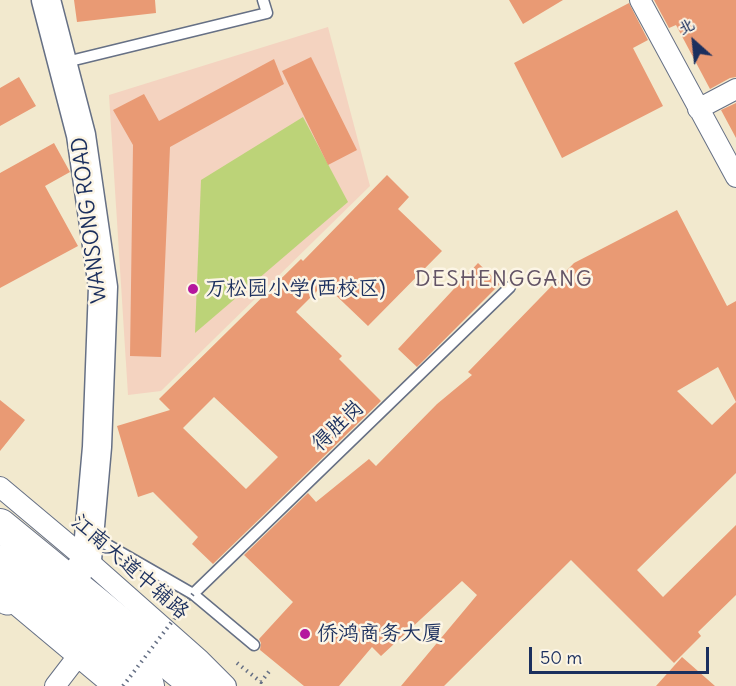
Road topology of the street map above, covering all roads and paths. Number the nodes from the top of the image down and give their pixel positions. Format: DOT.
graph roads {
  1 [pos="46,0"];
  2 [pos="263,0"];
  3 [pos="640,0"];
  4 [pos="62,63"];
  5 [pos="736,89"];
  6 [pos="698,109"];
  7 [pos="736,177"];
  8 [pos="510,287"];
  9 [pos="0,486"];
  10 [pos="0,525"];
  11 [pos="82,559"];
  12 [pos="6,586"];
  13 [pos="193,594"];
  14 [pos="254,645"];
  15 [pos="78,657"];
  16 [pos="271,669"];
  17 [pos="261,682"];
  18 [pos="55,686"];
  19 [pos="113,686"];
  20 [pos="123,686"];
  21 [pos="148,686"];
  22 [pos="197,686"];
  23 [pos="226,686"];
  1 -- 4 [label="street, WANSONG ROAD"];
  2 -- 4 [label="lane"];
  3 -- 6 [label="street"];
  4 -- 11 [label="street, WANSONG ROAD"];
  5 -- 6 [label="street"];
  6 -- 7 [label="street"];
  8 -- 13 [label="lane, 得胜岗"];
  9 -- 11 [label="street, 江南大道中辅路"];
  10 -- 11 [label="main road"];
  11 -- 13 [label="lane"];
  11 -- 22 [label="main road"];
  11 -- 23 [label="street, 江南大道中辅路"];
  12 -- 15 [label="street"];
  12 -- 21 [label="main road"];
  13 -- 14 [label="lane"];
  13 -- 20 [label="path, bridge"];
  15 -- 18 [label="street"];
  15 -- 19 [label="street"];
  16 -- 17 [label="path"];
}
